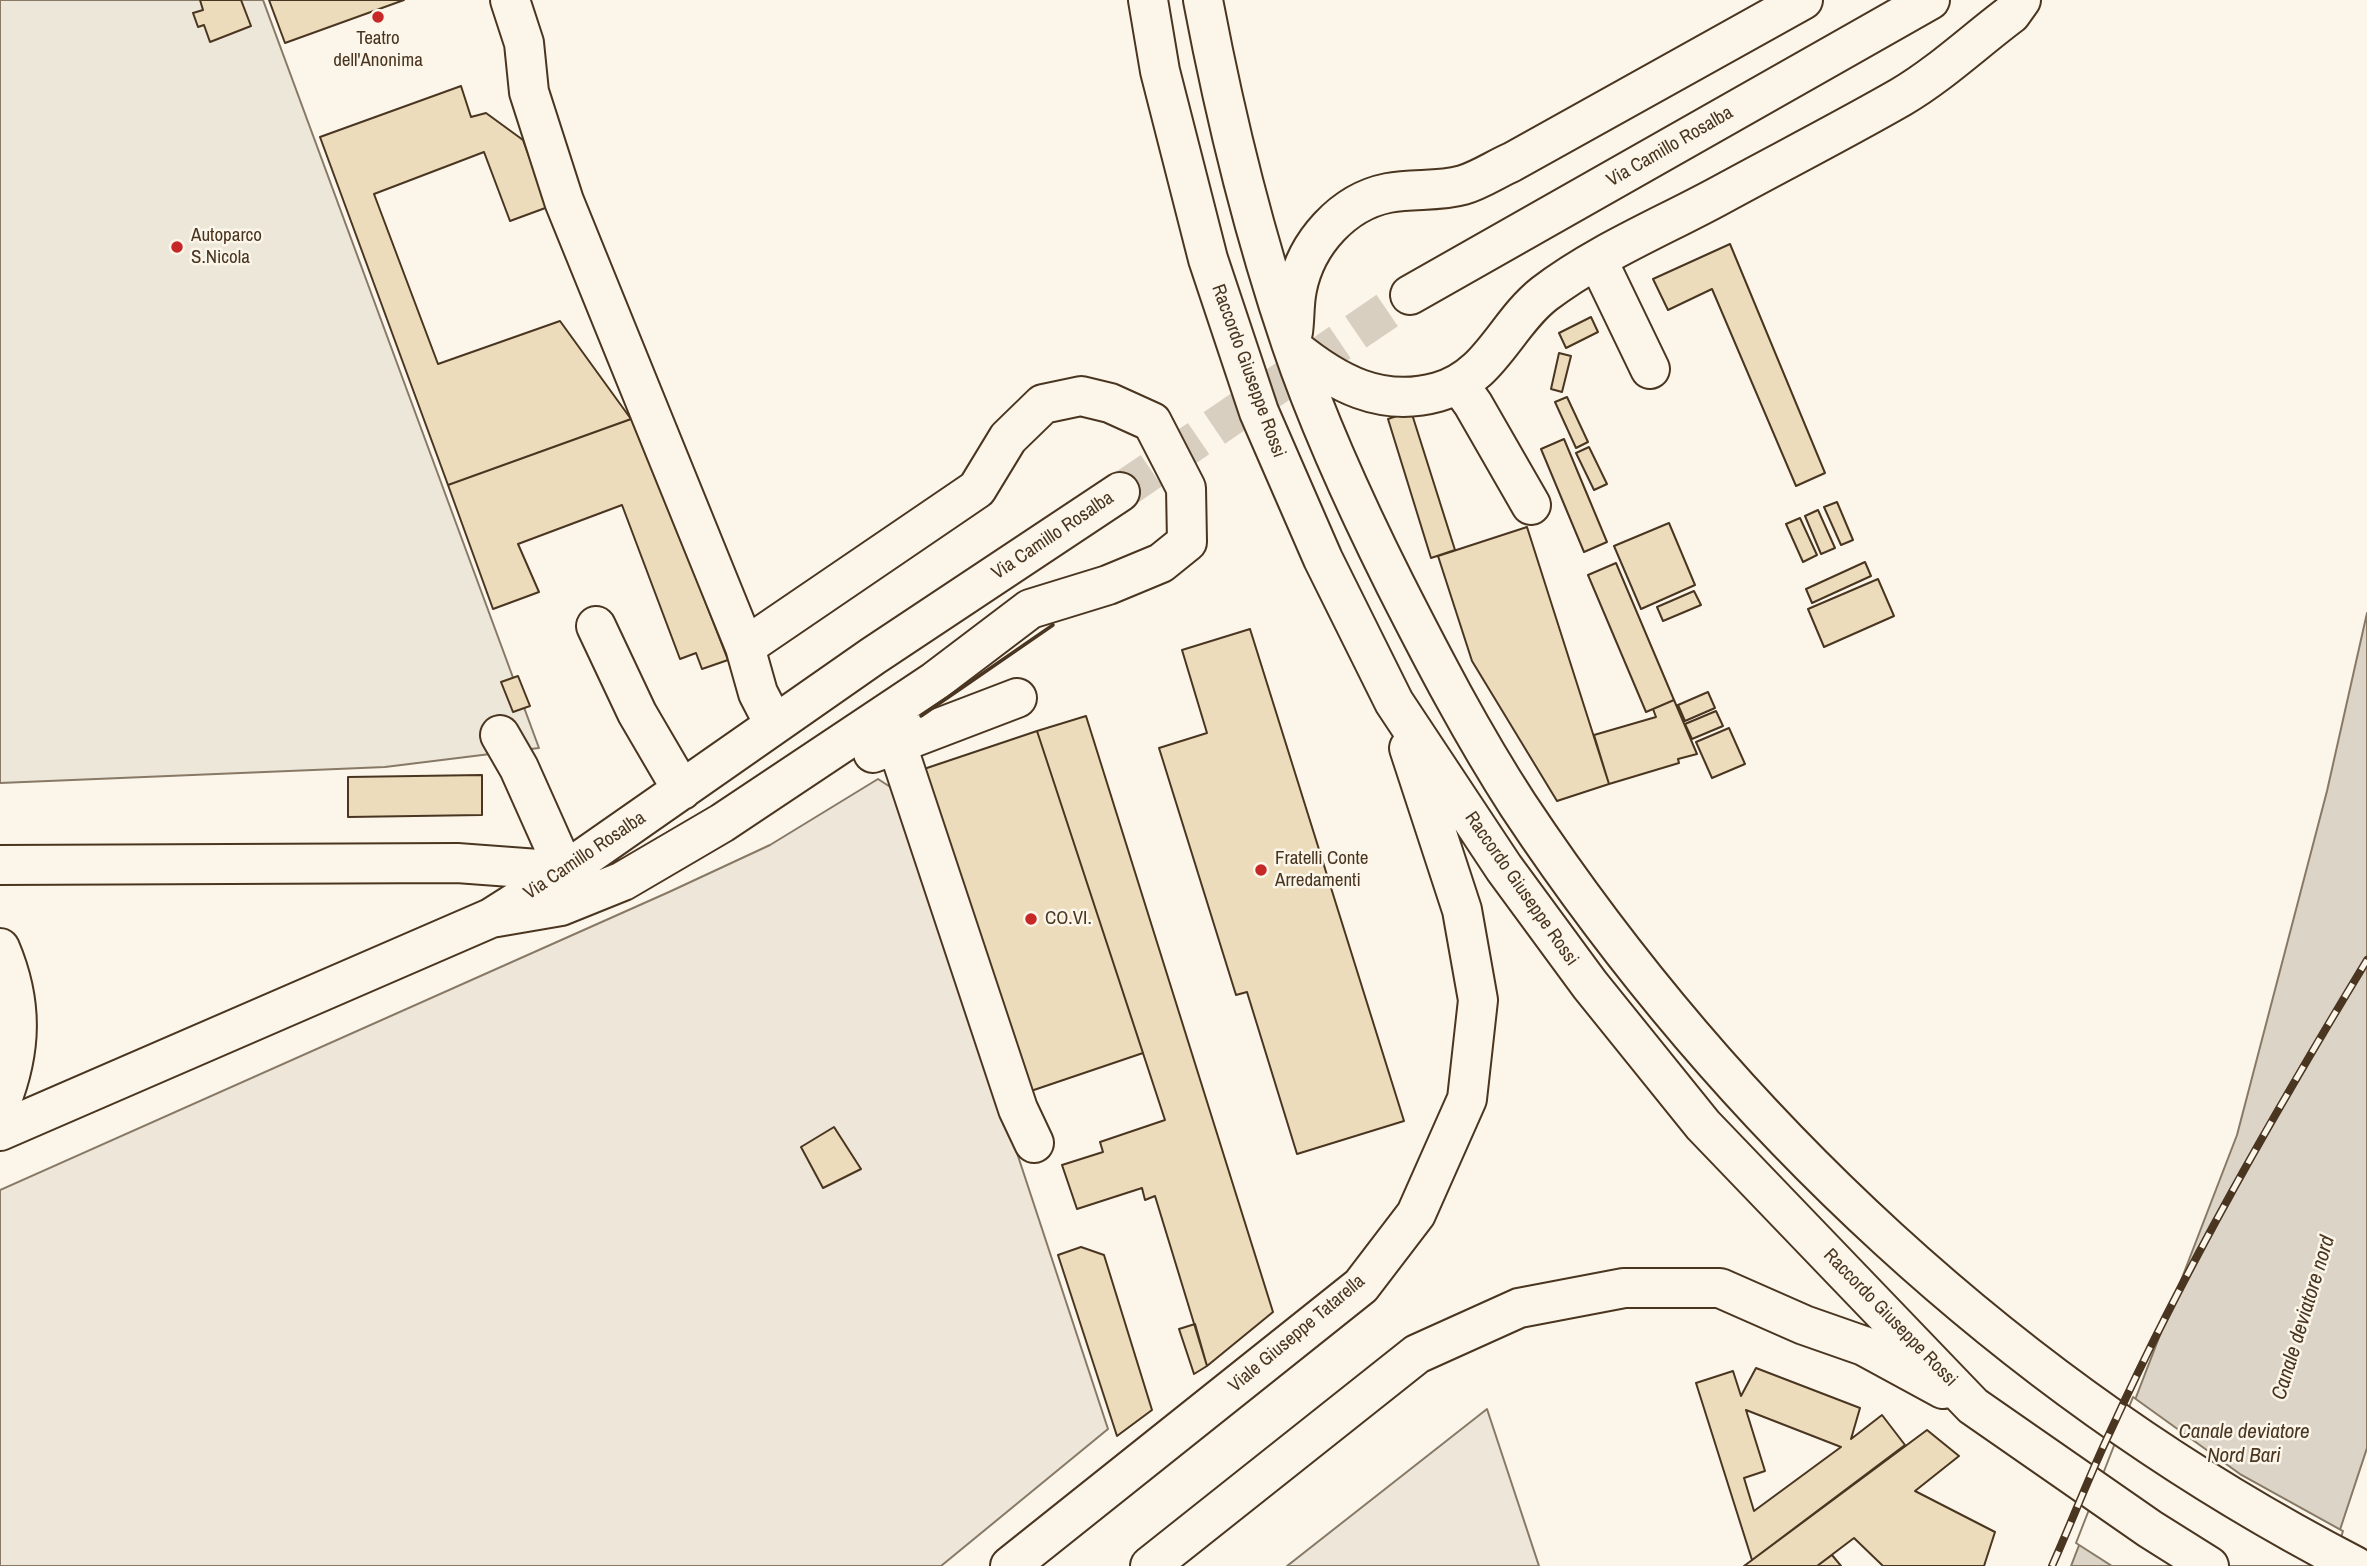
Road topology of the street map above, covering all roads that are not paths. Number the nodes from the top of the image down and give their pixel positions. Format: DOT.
graph roads {
  1 [pos="510,0"];
  2 [pos="1148,0"];
  3 [pos="1203,0"];
  4 [pos="1803,0"];
  5 [pos="2021,0"];
  6 [pos="1924,1"];
  7 [pos="1598,261"];
  8 [pos="1410,295"];
  9 [pos="1292,346"];
  10 [pos="1650,369"];
  11 [pos="1460,386"];
  12 [pos="1120,492"];
  13 [pos="1531,505"];
  14 [pos="596,626"];
  15 [pos="745,647"];
  16 [pos="1017,698"];
  17 [pos="1394,702"];
  18 [pos="774,724"];
  19 [pos="500,735"];
  20 [pos="897,745"];
  21 [pos="833,749"];
  22 [pos="682,790"];
  23 [pos="0,865"];
  24 [pos="565,871"];
  25 [pos="491,918"];
  26 [pos="0,948"];
  27 [pos="0,1105"];
  28 [pos="0,1131"];
  29 [pos="1034,1143"];
  30 [pos="1973,1405"];
  31 [pos="1010,1566"];
  32 [pos="1150,1566"];
  33 [pos="2209,1566"];
  34 [pos="2355,1566"];
  1 -- 15 [label="main road"];
  2 -- 17 [label="main road, Raccordo Giuseppe Rossi"];
  3 -- 9 [label="main road"];
  4 -- 9 [label="main road"];
  5 -- 7 [label="main road"];
  6 -- 8 [label="main road, Via Camillo Rosalba"];
  7 -- 10 [label="main road"];
  7 -- 11 [label="main road"];
  9 -- 11 [label="main road"];
  9 -- 34 [label="main road"];
  11 -- 13 [label="main road"];
  12 -- 18 [label="main road, Via Camillo Rosalba"];
  14 -- 22 [label="main road"];
  15 -- 18 [label="main road"];
  15 -- 21 [label="main road"];
  16 -- 20 [label="main road"];
  17 -- 30 [label="main road, Raccordo Giuseppe Rossi"];
  17 -- 31 [label="main road, Viale Giuseppe Tatarella"];
  18 -- 22 [label="main road, Via Camillo Rosalba"];
  19 -- 24 [label="main road"];
  20 -- 21 [label="main road"];
  20 -- 29 [label="main road"];
  21 -- 25 [label="main road"];
  22 -- 24 [label="main road, Via Camillo Rosalba"];
  23 -- 24 [label="main road"];
  24 -- 25 [label="main road, Via Camillo Rosalba"];
  25 -- 28 [label="main road, Via Camillo Rosalba"];
  26 -- 27 [label="main road"];
  30 -- 32 [label="main road"];
  30 -- 33 [label="main road, Raccordo Giuseppe Rossi"];
}
